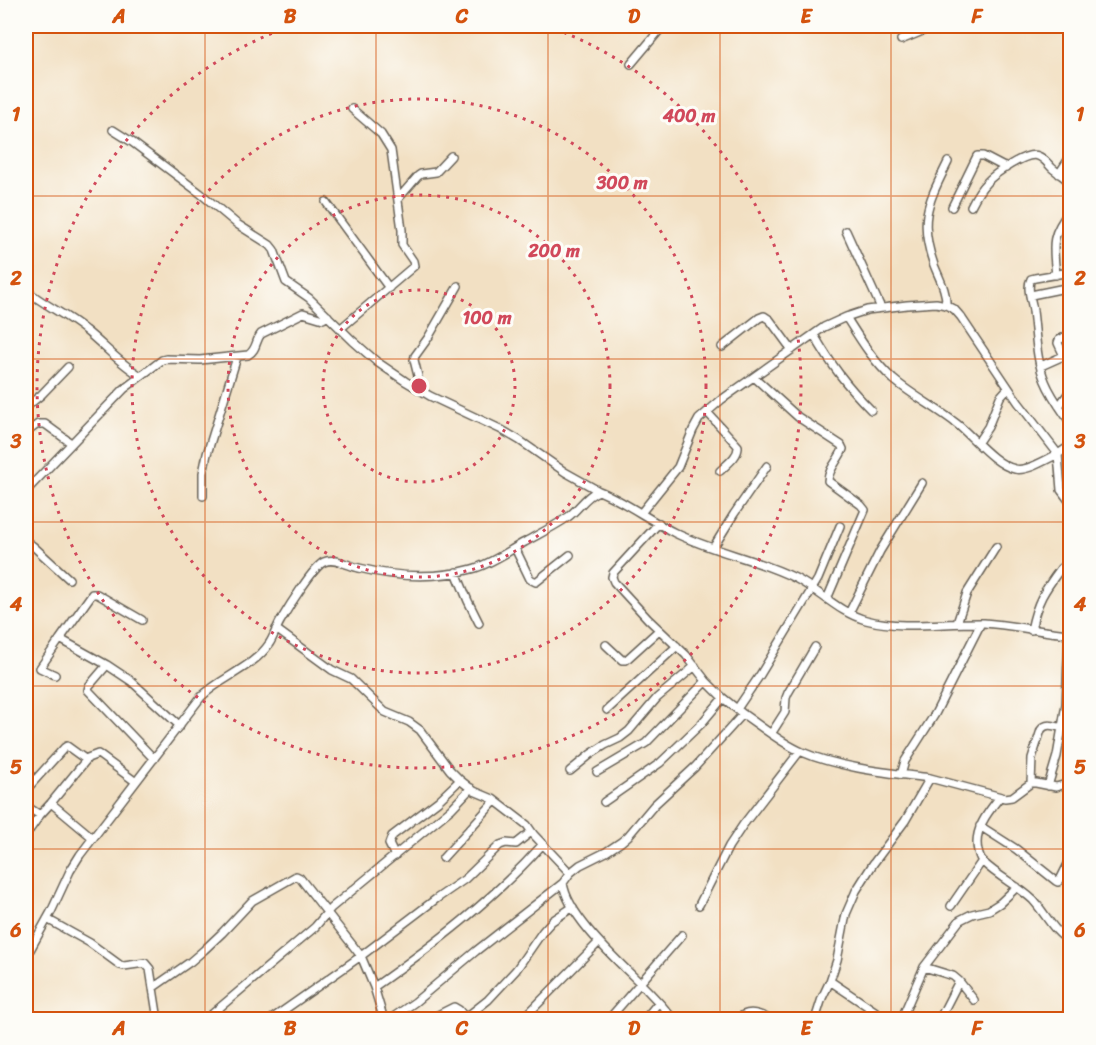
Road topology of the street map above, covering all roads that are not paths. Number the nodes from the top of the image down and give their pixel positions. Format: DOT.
graph roads {
  1 [pos="663,26"];
  2 [pos="934,26"];
  3 [pos="1011,26"];
  4 [pos="1029,26"];
  5 [pos="901,40"];
  6 [pos="631,64"];
  7 [pos="352,109"];
  8 [pos="112,130"];
  9 [pos="451,156"];
  10 [pos="1071,157"];
  11 [pos="948,162"];
  12 [pos="1006,168"];
  13 [pos="1059,174"];
  14 [pos="1071,182"];
  15 [pos="398,199"];
  16 [pos="326,202"];
  17 [pos="971,206"];
  18 [pos="952,207"];
  19 [pos="1071,211"];
  20 [pos="846,231"];
  21 [pos="1071,273"];
  22 [pos="1056,275"];
  23 [pos="458,286"];
  24 [pos="1071,287"];
  25 [pos="389,288"];
  26 [pos="27,295"];
  27 [pos="1031,295"];
  28 [pos="946,305"];
  29 [pos="881,308"];
  30 [pos="328,316"];
  31 [pos="846,316"];
  32 [pos="340,329"];
  33 [pos="1071,334"];
  34 [pos="814,335"];
  35 [pos="722,347"];
  36 [pos="792,350"];
  37 [pos="1067,354"];
  38 [pos="237,357"];
  39 [pos="1041,366"];
  40 [pos="68,367"];
  41 [pos="141,376"];
  42 [pos="754,377"];
  43 [pos="417,388"];
  44 [pos="1008,388"];
  45 [pos="1071,391"];
  46 [pos="1059,406"];
  47 [pos="26,407"];
  48 [pos="871,410"];
  49 [pos="707,412"];
  50 [pos="26,421"];
  51 [pos="1071,422"];
  52 [pos="28,432"];
  53 [pos="978,442"];
  54 [pos="71,443"];
  55 [pos="1071,446"];
  56 [pos="1058,454"];
  57 [pos="767,466"];
  58 [pos="720,471"];
  59 [pos="922,483"];
  60 [pos="26,491"];
  61 [pos="599,491"];
  62 [pos="203,496"];
  63 [pos="1071,502"];
  64 [pos="641,513"];
  65 [pos="659,523"];
  66 [pos="840,526"];
  67 [pos="26,541"];
  68 [pos="996,547"];
  69 [pos="515,548"];
  70 [pos="713,548"];
  71 [pos="570,555"];
  72 [pos="1061,568"];
  73 [pos="456,572"];
  74 [pos="69,579"];
  75 [pos="812,588"];
  76 [pos="827,599"];
  77 [pos="849,613"];
  78 [pos="142,620"];
  79 [pos="479,623"];
  80 [pos="957,623"];
  81 [pos="981,623"];
  82 [pos="276,629"];
  83 [pos="659,630"];
  84 [pos="1031,630"];
  85 [pos="1070,632"];
  86 [pos="60,639"];
  87 [pos="606,645"];
  88 [pos="677,646"];
  89 [pos="815,647"];
  90 [pos="107,665"];
  91 [pos="695,666"];
  92 [pos="55,675"];
  93 [pos="706,681"];
  94 [pos="723,699"];
  95 [pos="607,710"];
  96 [pos="740,711"];
  97 [pos="180,726"];
  98 [pos="1063,728"];
  99 [pos="771,734"];
  100 [pos="800,751"];
  101 [pos="87,759"];
  102 [pos="154,759"];
  103 [pos="570,771"];
  104 [pos="597,772"];
  105 [pos="900,775"];
  106 [pos="930,778"];
  107 [pos="460,780"];
  108 [pos="136,782"];
  109 [pos="1031,783"];
  110 [pos="1071,783"];
  111 [pos="1048,786"];
  112 [pos="471,788"];
  113 [pos="26,790"];
  114 [pos="1000,797"];
  115 [pos="495,801"];
  116 [pos="604,802"];
  117 [pos="51,803"];
  118 [pos="26,806"];
  119 [pos="40,815"];
  120 [pos="980,826"];
  121 [pos="531,832"];
  122 [pos="26,835"];
  123 [pos="93,838"];
  124 [pos="543,844"];
  125 [pos="395,856"];
  126 [pos="443,858"];
  127 [pos="1071,860"];
  128 [pos="982,861"];
  129 [pos="570,873"];
  130 [pos="563,883"];
  131 [pos="1017,887"];
  132 [pos="699,905"];
  133 [pos="951,906"];
  134 [pos="573,907"];
  135 [pos="328,912"];
  136 [pos="47,920"];
  137 [pos="682,935"];
  138 [pos="1071,941"];
  139 [pos="599,942"];
  140 [pos="361,956"];
  141 [pos="26,957"];
  142 [pos="924,967"];
  143 [pos="830,981"];
  144 [pos="959,981"];
  145 [pos="639,983"];
  146 [pos="154,987"];
  147 [pos="374,987"];
  148 [pos="974,1000"];
  149 [pos="658,1003"];
  150 [pos="1071,1003"];
  151 [pos="818,1018"];
  152 [pos="466,1019"];
  153 [pos="158,1020"];
  154 [pos="205,1020"];
  155 [pos="270,1020"];
  156 [pos="384,1020"];
  157 [pos="389,1020"];
  158 [pos="428,1020"];
  159 [pos="522,1020"];
  160 [pos="608,1020"];
  161 [pos="644,1020"];
  162 [pos="674,1020"];
  163 [pos="737,1020"];
  164 [pos="770,1020"];
  165 [pos="888,1020"];
  166 [pos="901,1020"];
  167 [pos="939,1020"];
  168 [pos="1065,1020"];
  1 -- 6 [label="street"];
  2 -- 5 [label="street"];
  3 -- 4 [label="street"];
  7 -- 15 [label="street"];
  8 -- 30 [label="street"];
  9 -- 15 [label="street"];
  10 -- 13 [label="street"];
  11 -- 28 [label="street"];
  12 -- 13 [label="street"];
  12 -- 17 [label="street"];
  12 -- 18 [label="street"];
  13 -- 14 [label="street"];
  15 -- 25 [label="street"];
  16 -- 25 [label="street"];
  19 -- 22 [label="street"];
  20 -- 29 [label="street"];
  21 -- 22 [label="street"];
  22 -- 27 [label="street"];
  23 -- 43 [label="street"];
  24 -- 27 [label="street"];
  25 -- 32 [label="street"];
  26 -- 41 [label="street"];
  27 -- 39 [label="street"];
  28 -- 29 [label="street"];
  28 -- 44 [label="street"];
  29 -- 31 [label="street"];
  30 -- 32 [label="street"];
  30 -- 38 [label="street"];
  31 -- 34 [label="street"];
  31 -- 53 [label="street"];
  32 -- 43 [label="street"];
  33 -- 37 [label="street"];
  34 -- 36 [label="street"];
  34 -- 48 [label="street"];
  35 -- 36 [label="street"];
  36 -- 42 [label="street"];
  37 -- 39 [label="street"];
  38 -- 41 [label="street"];
  38 -- 62 [label="street"];
  39 -- 46 [label="street"];
  40 -- 47 [label="street"];
  41 -- 54 [label="street"];
  42 -- 49 [label="street"];
  42 -- 76 [label="street"];
  43 -- 61 [label="street"];
  44 -- 53 [label="street"];
  44 -- 56 [label="street"];
  45 -- 46 [label="street"];
  46 -- 51 [label="street"];
  49 -- 58 [label="street"];
  49 -- 64 [label="street"];
  50 -- 52 [label="street"];
  52 -- 54 [label="street"];
  53 -- 56 [label="street"];
  54 -- 60 [label="street"];
  55 -- 56 [label="street"];
  56 -- 63 [label="street"];
  57 -- 70 [label="street"];
  59 -- 77 [label="street"];
  61 -- 64 [label="street"];
  61 -- 69 [label="street"];
  64 -- 65 [label="street"];
  65 -- 70 [label="street"];
  65 -- 83 [label="street"];
  66 -- 75 [label="street"];
  67 -- 74 [label="street"];
  68 -- 80 [label="street"];
  69 -- 71 [label="street"];
  69 -- 73 [label="street"];
  70 -- 75 [label="street"];
  72 -- 84 [label="street"];
  73 -- 79 [label="street"];
  73 -- 82 [label="street"];
  75 -- 76 [label="street"];
  75 -- 96 [label="street"];
  76 -- 77 [label="street"];
  77 -- 80 [label="street"];
  78 -- 86 [label="street"];
  80 -- 81 [label="street"];
  81 -- 84 [label="street"];
  81 -- 105 [label="street"];
  82 -- 97 [label="street"];
  82 -- 107 [label="street"];
  83 -- 87 [label="street"];
  83 -- 88 [label="street"];
  84 -- 85 [label="street"];
  85 -- 98 [label="street"];
  86 -- 90 [label="street"];
  86 -- 92 [label="street"];
  88 -- 91 [label="street"];
  88 -- 95 [label="street"];
  89 -- 99 [label="street"];
  90 -- 97 [label="street"];
  90 -- 102 [label="street"];
  91 -- 93 [label="street"];
  91 -- 103 [label="street"];
  93 -- 94 [label="street"];
  93 -- 104 [label="street"];
  94 -- 96 [label="street"];
  94 -- 116 [label="street"];
  96 -- 99 [label="street"];
  96 -- 129 [label="street"];
  97 -- 102 [label="street"];
  98 -- 109 [label="street"];
  98 -- 111 [label="street"];
  99 -- 100 [label="street"];
  100 -- 105 [label="street"];
  100 -- 132 [label="street"];
  101 -- 108 [label="street"];
  101 -- 113 [label="street"];
  101 -- 117 [label="street"];
  102 -- 108 [label="street"];
  105 -- 106 [label="street"];
  106 -- 114 [label="street"];
  106 -- 143 [label="street"];
  107 -- 112 [label="street"];
  107 -- 125 [label="street"];
  108 -- 123 [label="street"];
  109 -- 111 [label="street"];
  109 -- 114 [label="street"];
  110 -- 111 [label="street"];
  112 -- 115 [label="street"];
  112 -- 125 [label="street"];
  114 -- 120 [label="street"];
  115 -- 121 [label="street"];
  115 -- 126 [label="street"];
  117 -- 119 [label="street"];
  117 -- 123 [label="street"];
  118 -- 119 [label="street"];
  119 -- 122 [label="street"];
  120 -- 127 [label="street"];
  120 -- 128 [label="street"];
  121 -- 124 [label="street"];
  121 -- 140 [label="street"];
  123 -- 136 [label="street"];
  124 -- 129 [label="street"];
  124 -- 147 [label="street"];
  125 -- 135 [label="street"];
  128 -- 131 [label="street"];
  128 -- 133 [label="street"];
  129 -- 130 [label="street"];
  130 -- 134 [label="street"];
  130 -- 157 [label="street"];
  131 -- 138 [label="street"];
  131 -- 142 [label="street"];
  134 -- 139 [label="street"];
  134 -- 152 [label="street"];
  135 -- 140 [label="street"];
  135 -- 146 [label="street"];
  135 -- 154 [label="street"];
  136 -- 141 [label="street"];
  136 -- 146 [label="street"];
  137 -- 145 [label="street"];
  139 -- 145 [label="street"];
  139 -- 159 [label="street"];
  140 -- 147 [label="street"];
  140 -- 155 [label="street"];
  142 -- 144 [label="street"];
  142 -- 166 [label="street"];
  143 -- 151 [label="street"];
  143 -- 165 [label="street"];
  144 -- 148 [label="street"];
  144 -- 167 [label="street"];
  145 -- 149 [label="street"];
  145 -- 160 [label="street"];
  146 -- 153 [label="street"];
  147 -- 156 [label="street"];
  149 -- 161 [label="street"];
  149 -- 162 [label="street"];
  150 -- 168 [label="street"];
  152 -- 158 [label="street"];
  163 -- 164 [label="street"];
}
